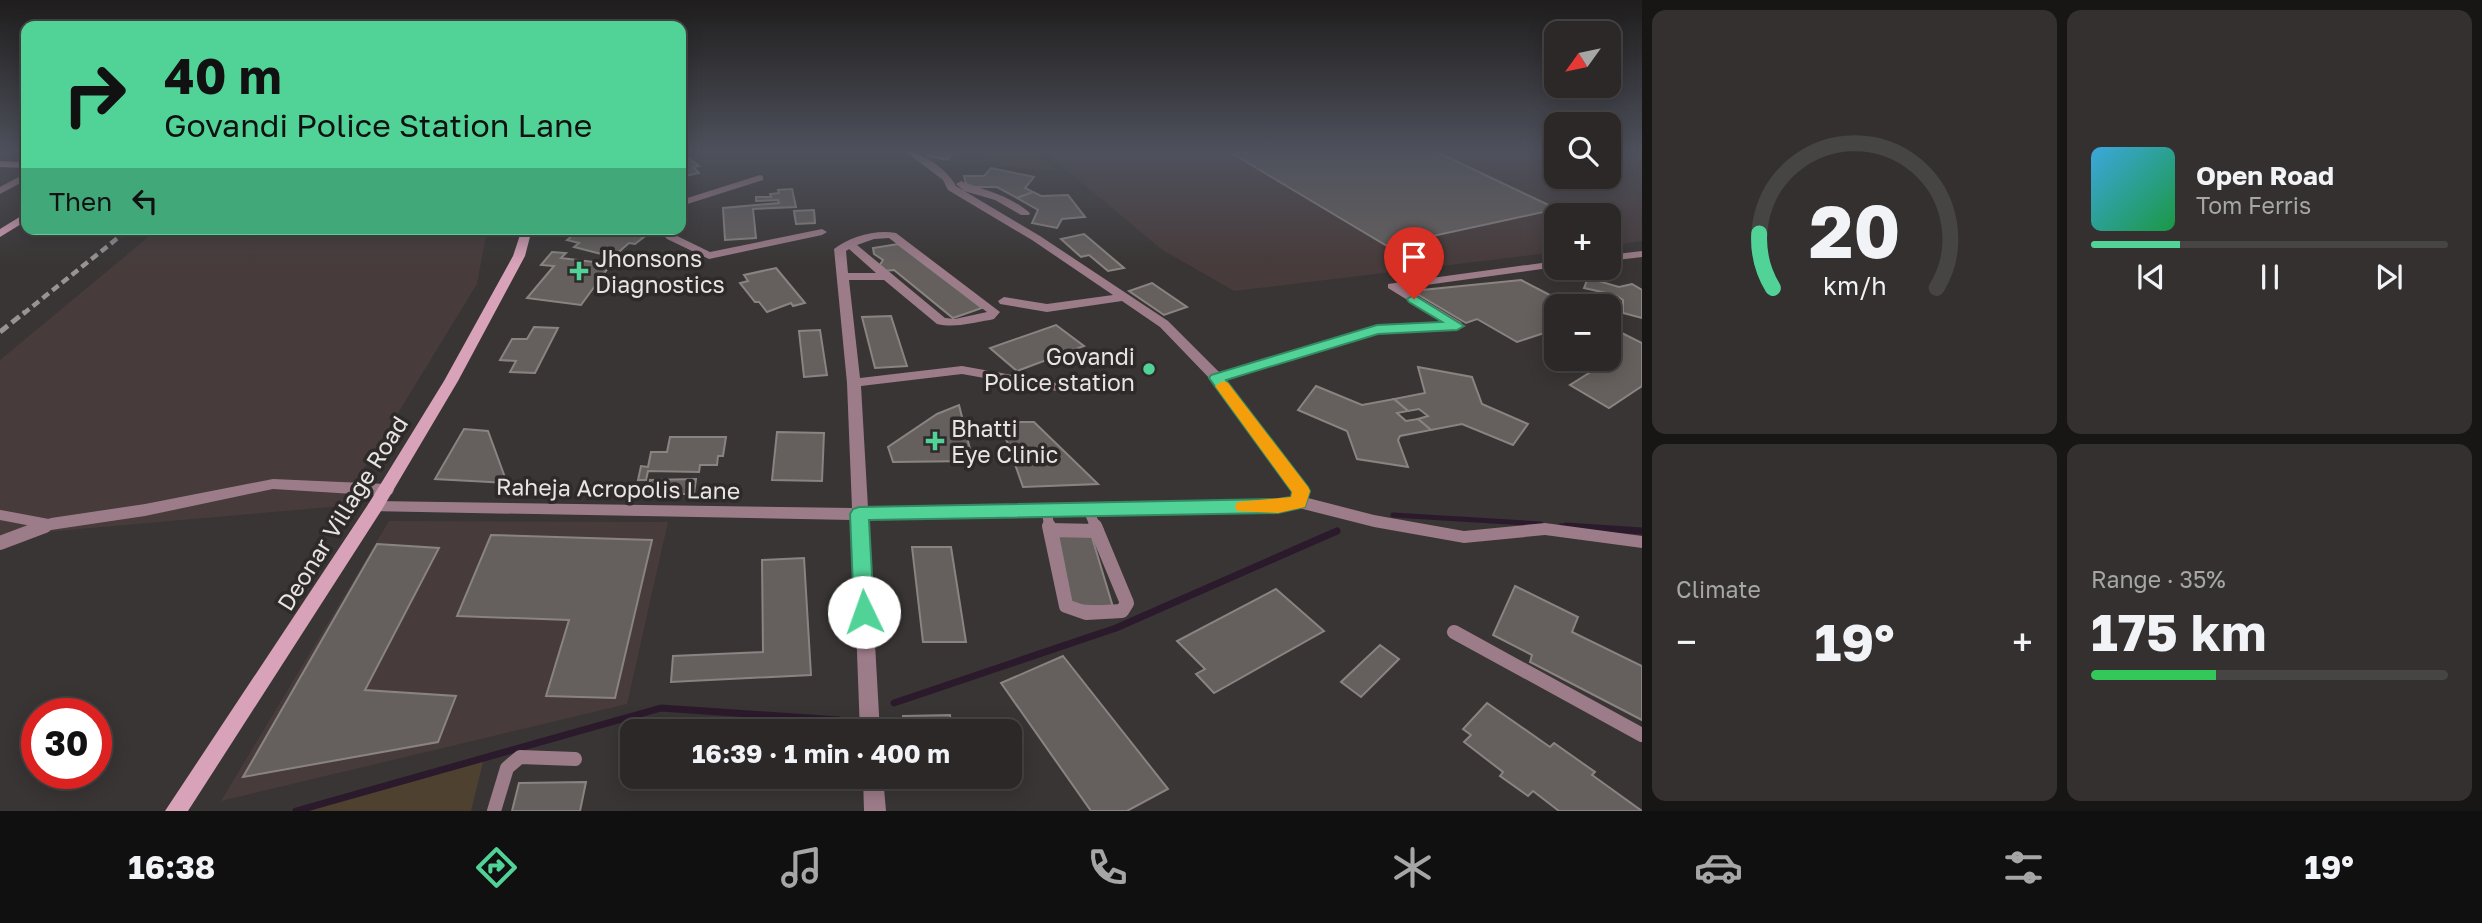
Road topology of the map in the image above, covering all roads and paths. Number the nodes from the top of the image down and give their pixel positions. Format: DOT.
graph roads {
  1 [pos="723,190"];
  2 [pos="955,190"];
  3 [pos="972,190"];
  4 [pos="686,201"];
  5 [pos="1026,213"];
  6 [pos="21,219"];
  7 [pos="822,232"];
  8 [pos="0,234"];
  9 [pos="530,235"];
  10 [pos="669,235"];
  11 [pos="849,244"];
  12 [pos="1639,256"];
  13 [pos="1621,257"];
  14 [pos="1544,266"];
  15 [pos="887,276"];
  16 [pos="843,277"];
  17 [pos="1124,297"];
  18 [pos="1004,301"];
  19 [pos="1217,378"];
  20 [pos="854,383"];
  21 [pos="1068,389"];
  22 [pos="386,489"];
  23 [pos="1299,502"];
  24 [pos="375,507"];
  25 [pos="1088,509"];
  26 [pos="1045,510"];
  27 [pos="859,514"];
  28 [pos="0,515"];
  29 [pos="51,524"];
  30 [pos="1050,530"];
  31 [pos="1097,531"];
  32 [pos="1642,542"];
  33 [pos="0,543"];
  34 [pos="1454,632"];
  35 [pos="869,719"];
  36 [pos="1642,735"];
  37 [pos="575,759"];
  38 [pos="873,789"];
  39 [pos="176,811"];
  40 [pos="494,811"];
  41 [pos="874,811"];
  1 -- 4 [label="street"];
  2 -- 17 [label="street"];
  3 -- 5 [label="street"];
  6 -- 8 [label="main road"];
  7 -- 10 [label="street"];
  9 -- 22 [label="main road, Deonar Village Road"];
  11 -- 15 [label="street"];
  11 -- 15 [label="street"];
  11 -- 16 [label="street"];
  12 -- 13 [label="street"];
  14 -- 19 [label="street"];
  15 -- 16 [label="street"];
  16 -- 20 [label="street"];
  17 -- 18 [label="street"];
  17 -- 19 [label="street"];
  19 -- 23 [label="street"];
  20 -- 21 [label="street"];
  20 -- 27 [label="street"];
  22 -- 24 [label="main road, Deonar Village Road"];
  22 -- 29 [label="street"];
  23 -- 25 [label="street, Raheja Acropolis Lane"];
  23 -- 32 [label="street"];
  24 -- 27 [label="street, Raheja Acropolis Lane"];
  24 -- 39 [label="main road, Deonar Village Road"];
  25 -- 26 [label="street, Raheja Acropolis Lane"];
  25 -- 31 [label="lane"];
  26 -- 27 [label="street, Raheja Acropolis Lane"];
  26 -- 30 [label="lane"];
  27 -- 35 [label="street"];
  28 -- 29 [label="lane"];
  29 -- 33 [label="lane"];
  30 -- 31 [label="lane"];
  30 -- 31 [label="lane"];
  34 -- 36 [label="lane"];
  37 -- 40 [label="lane"];
  38 -- 41 [label="street"];
}
